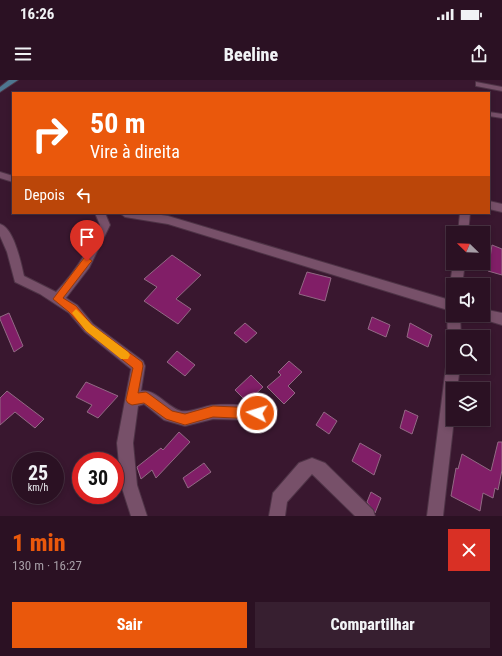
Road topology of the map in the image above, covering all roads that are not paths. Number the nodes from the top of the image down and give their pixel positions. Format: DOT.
graph roads {
  1 [pos="14,80"];
  2 [pos="480,82"];
  3 [pos="502,89"];
  4 [pos="0,90"];
  5 [pos="478,92"];
  6 [pos="490,114"];
  7 [pos="502,116"];
  8 [pos="0,175"];
  9 [pos="12,179"];
  10 [pos="490,205"];
  11 [pos="502,208"];
  12 [pos="100,214"];
  13 [pos="131,214"];
  14 [pos="465,214"];
  15 [pos="464,226"];
  16 [pos="0,228"];
  17 [pos="57,299"];
  18 [pos="446,304"];
  19 [pos="490,316"];
  20 [pos="502,320"];
  21 [pos="452,374"];
  22 [pos="132,400"];
  23 [pos="257,413"];
  24 [pos="139,516"];
  25 [pos="277,516"];
  26 [pos="367,516"];
  27 [pos="435,516"];
  1 -- 4 [label="main road"];
  2 -- 3 [label="street"];
  2 -- 5 [label="street"];
  6 -- 7 [label="street"];
  8 -- 9 [label="street"];
  10 -- 11 [label="street"];
  12 -- 17 [label="street"];
  13 -- 18 [label="street"];
  14 -- 15 [label="street"];
  16 -- 17 [label="street"];
  17 -- 22 [label="street"];
  19 -- 20 [label="street"];
  21 -- 27 [label="street"];
  22 -- 23 [label="street"];
  22 -- 24 [label="street"];
  25 -- 26 [label="street"];
}
